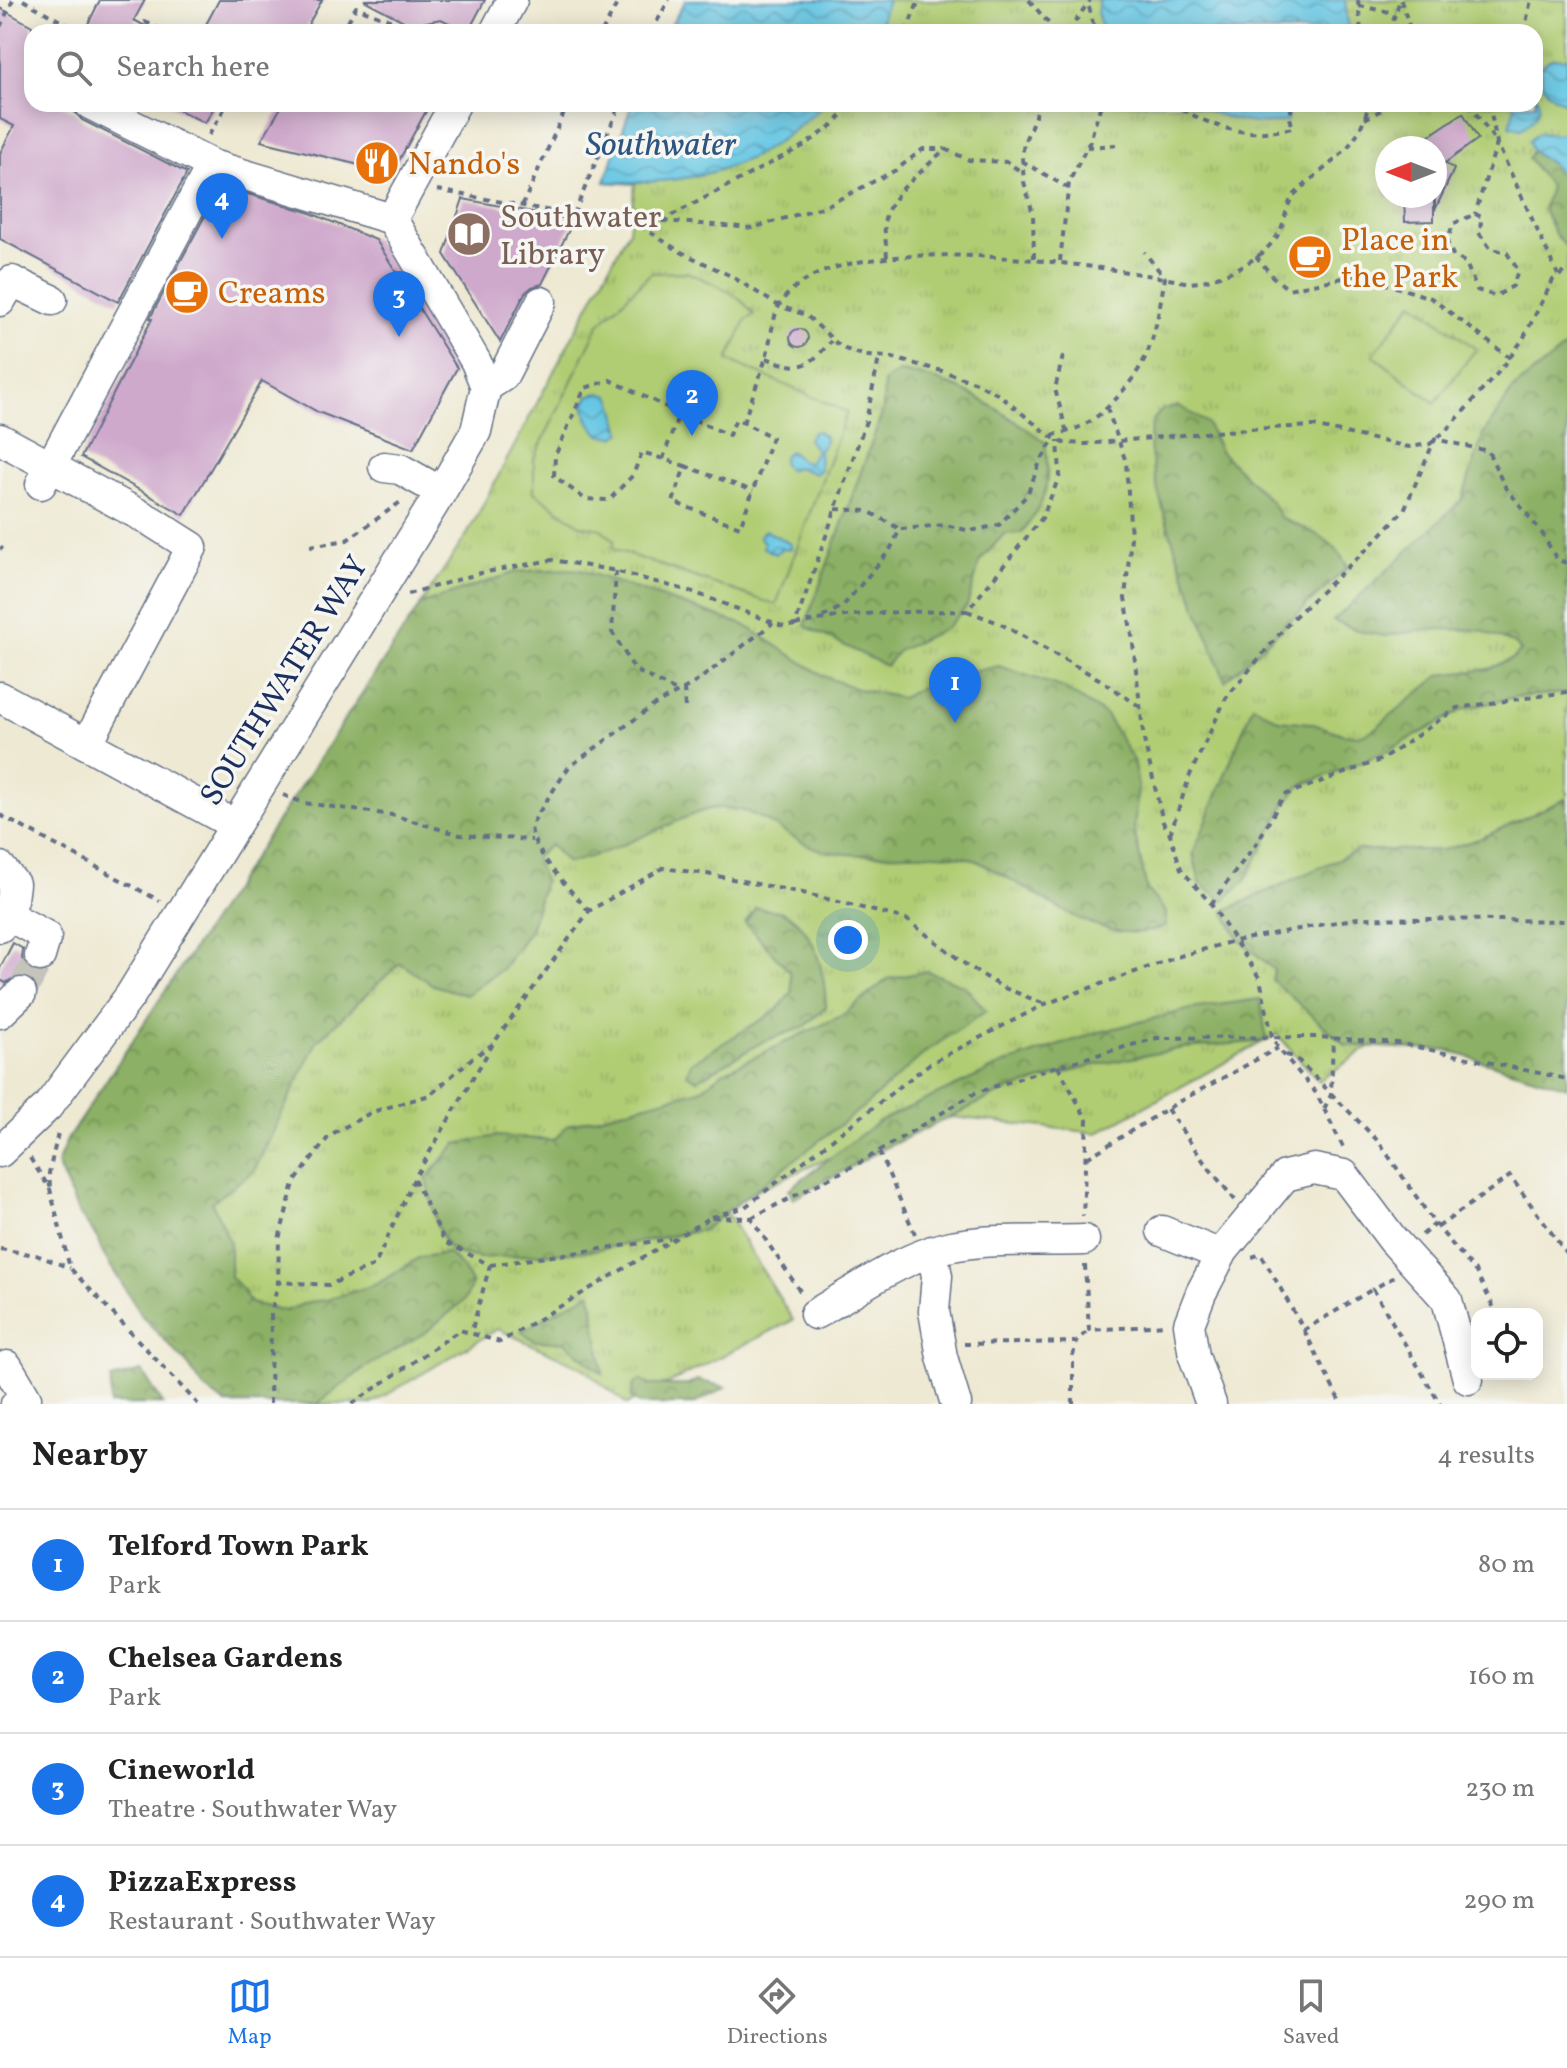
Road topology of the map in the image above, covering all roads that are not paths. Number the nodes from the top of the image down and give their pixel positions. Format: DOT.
graph roads {
  1 [pos="512,0"];
  2 [pos="499,24"];
  3 [pos="106,112"];
  4 [pos="450,112"];
  5 [pos="204,161"];
  6 [pos="392,219"];
  7 [pos="52,300"];
  8 [pos="0,301"];
  9 [pos="541,302"];
  10 [pos="481,375"];
  11 [pos="0,439"];
  12 [pos="384,467"];
  13 [pos="45,474"];
  14 [pos="427,484"];
  15 [pos="0,697"];
  16 [pos="87,744"];
  17 [pos="235,825"];
  18 [pos="0,867"];
  19 [pos="3,921"];
  20 [pos="40,956"];
  21 [pos="7,1146"];
  22 [pos="1162,1231"];
  23 [pos="1084,1240"];
  24 [pos="928,1253"];
  25 [pos="1219,1258"];
  26 [pos="815,1314"];
  27 [pos="7,1366"];
  28 [pos="1468,1379"];
  29 [pos="16,1404"];
  30 [pos="956,1404"];
  31 [pos="1211,1404"];
  1 -- 2 [label="street"];
  3 -- 5 [label="street"];
  4 -- 6 [label="street"];
  5 -- 6 [label="street"];
  5 -- 13 [label="street"];
  6 -- 10 [label="street"];
  7 -- 8 [label="street"];
  9 -- 10 [label="street"];
  10 -- 14 [label="street, SOUTHWATER WAY"];
  11 -- 13 [label="street"];
  12 -- 14 [label="street"];
  13 -- 16 [label="street"];
  14 -- 17 [label="street, SOUTHWATER WAY"];
  15 -- 16 [label="street"];
  16 -- 17 [label="street"];
  17 -- 21 [label="street, SOUTHWATER WAY"];
  18 -- 19 [label="street"];
  19 -- 20 [label="street"];
  22 -- 25 [label="street"];
  23 -- 24 [label="street"];
  24 -- 26 [label="street"];
  24 -- 30 [label="street"];
  25 -- 28 [label="street"];
  25 -- 31 [label="street"];
  27 -- 29 [label="street"];
}
